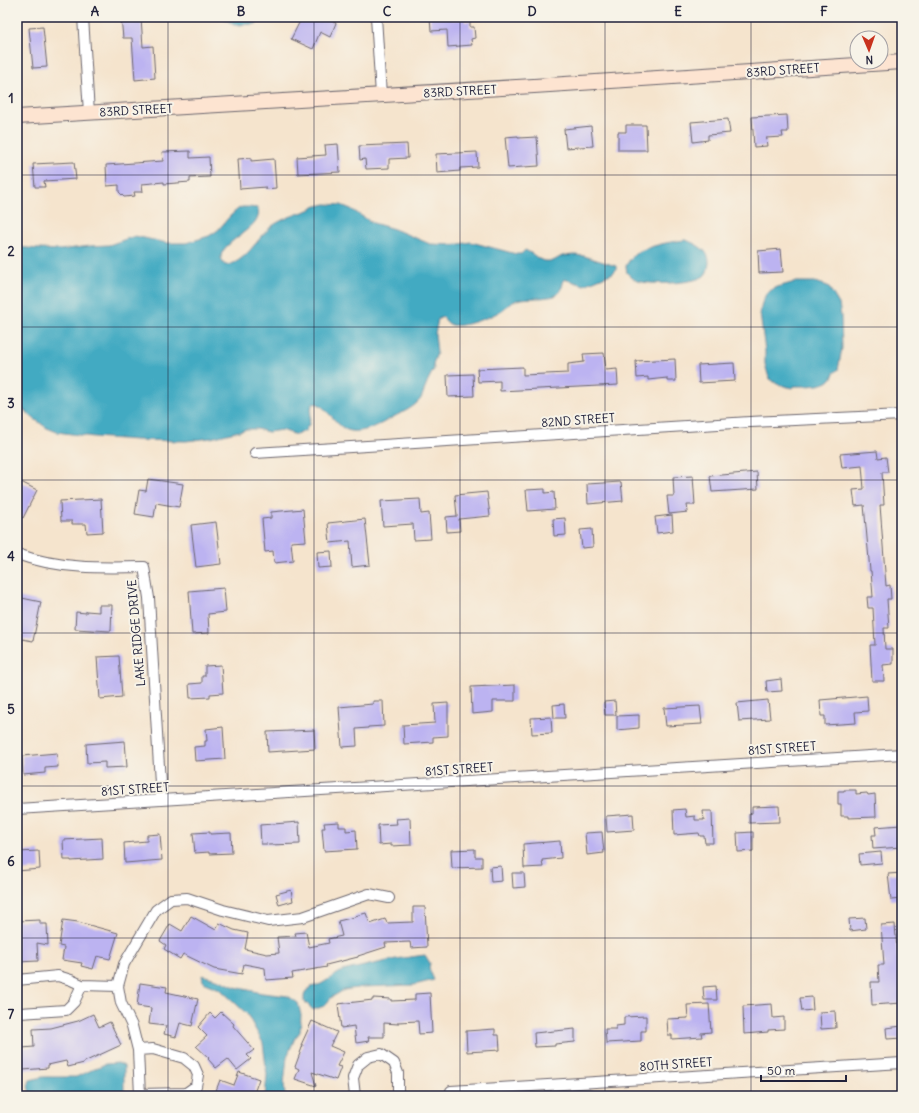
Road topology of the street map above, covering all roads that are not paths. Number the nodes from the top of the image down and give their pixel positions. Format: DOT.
graph roads {
  1 [pos="83,17"];
  2 [pos="376,17"];
  3 [pos="902,62"];
  4 [pos="381,95"];
  5 [pos="89,112"];
  6 [pos="17,117"];
  7 [pos="902,415"];
  8 [pos="255,453"];
  9 [pos="17,554"];
  10 [pos="902,754"];
  11 [pos="161,800"];
  12 [pos="17,809"];
  13 [pos="389,898"];
  14 [pos="17,980"];
  15 [pos="82,985"];
  16 [pos="118,986"];
  17 [pos="17,1011"];
  18 [pos="138,1050"];
  19 [pos="902,1063"];
  20 [pos="451,1091"];
  21 [pos="140,1095"];
  22 [pos="355,1096"];
  23 [pos="398,1096"];
  1 -- 5 [label="street"];
  2 -- 4 [label="street"];
  3 -- 4 [label="street, 83RD STREET"];
  4 -- 5 [label="street, 83RD STREET"];
  5 -- 6 [label="street, 83RD STREET"];
  7 -- 8 [label="street, 82ND STREET"];
  9 -- 11 [label="street, LAKE RIDGE DRIVE"];
  10 -- 11 [label="street, 81ST STREET"];
  11 -- 12 [label="street, 81ST STREET"];
  13 -- 16 [label="street"];
  14 -- 15 [label="street"];
  15 -- 16 [label="street"];
  15 -- 17 [label="street"];
  16 -- 18 [label="street"];
  18 -- 21 [label="street"];
  18 -- 21 [label="street"];
  19 -- 20 [label="street, 80TH STREET"];
  22 -- 23 [label="street"];
}
